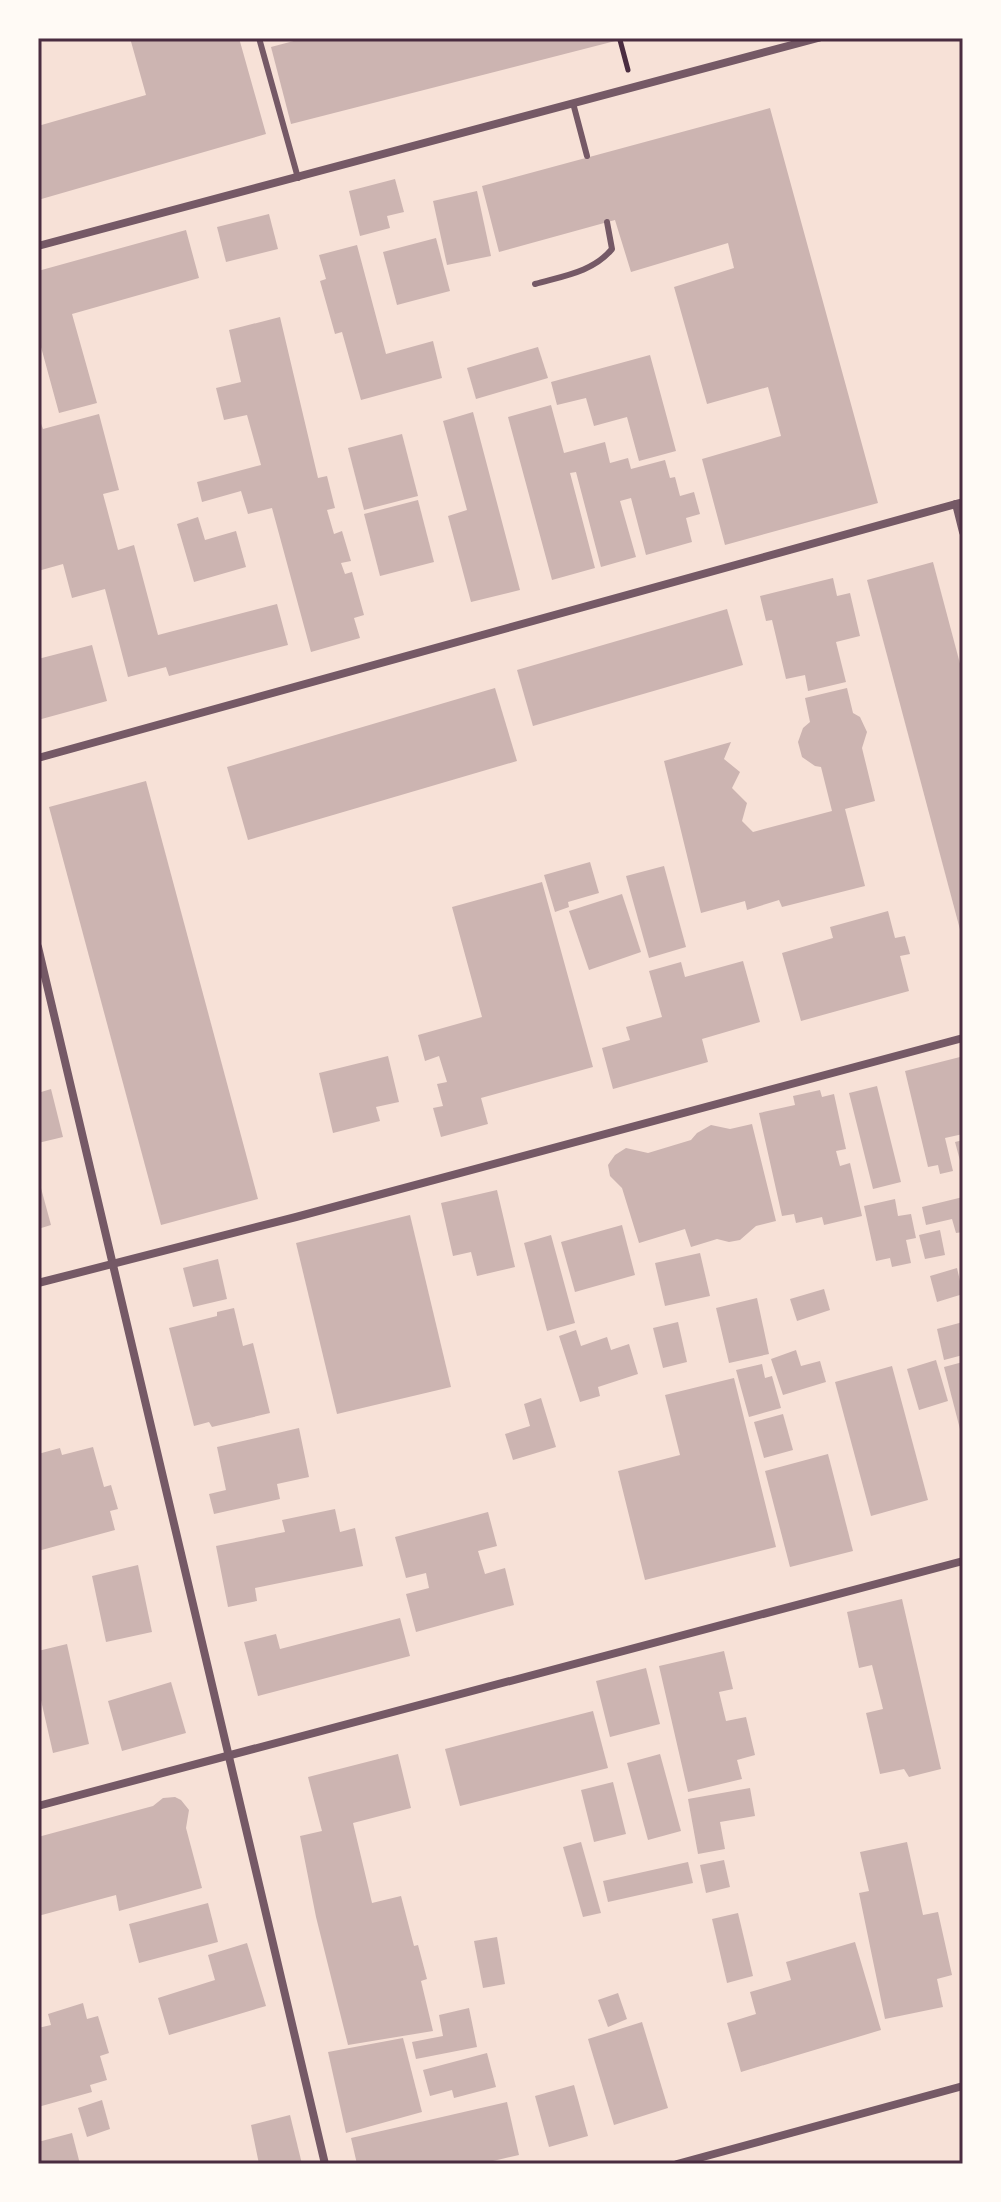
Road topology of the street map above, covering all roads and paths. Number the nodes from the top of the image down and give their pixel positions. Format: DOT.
graph roads {
  1 [pos="259,38"];
  2 [pos="818,38"];
  3 [pos="573,103"];
  4 [pos="587,156"];
  5 [pos="298,178"];
  6 [pos="607,222"];
  7 [pos="38,246"];
  8 [pos="535,284"];
  9 [pos="959,503"];
  10 [pos="963,532"];
  11 [pos="38,758"];
  12 [pos="38,947"];
  13 [pos="963,1038"];
  14 [pos="112,1263"];
  15 [pos="38,1283"];
  16 [pos="963,1561"];
  17 [pos="229,1755"];
  18 [pos="38,1806"];
  19 [pos="963,2086"];
  20 [pos="325,2164"];
  21 [pos="677,2164"];
  1 -- 5 [label="lane"];
  2 -- 3 [label="street"];
  3 -- 4 [label="lane"];
  3 -- 5 [label="street"];
  5 -- 7 [label="street"];
  6 -- 8 [label="lane"];
  9 -- 10 [label="street"];
  9 -- 11 [label="street"];
  12 -- 14 [label="street"];
  13 -- 14 [label="street"];
  14 -- 15 [label="street"];
  14 -- 17 [label="street"];
  16 -- 17 [label="street"];
  17 -- 18 [label="street"];
  17 -- 20 [label="street"];
  19 -- 21 [label="street"];
}
